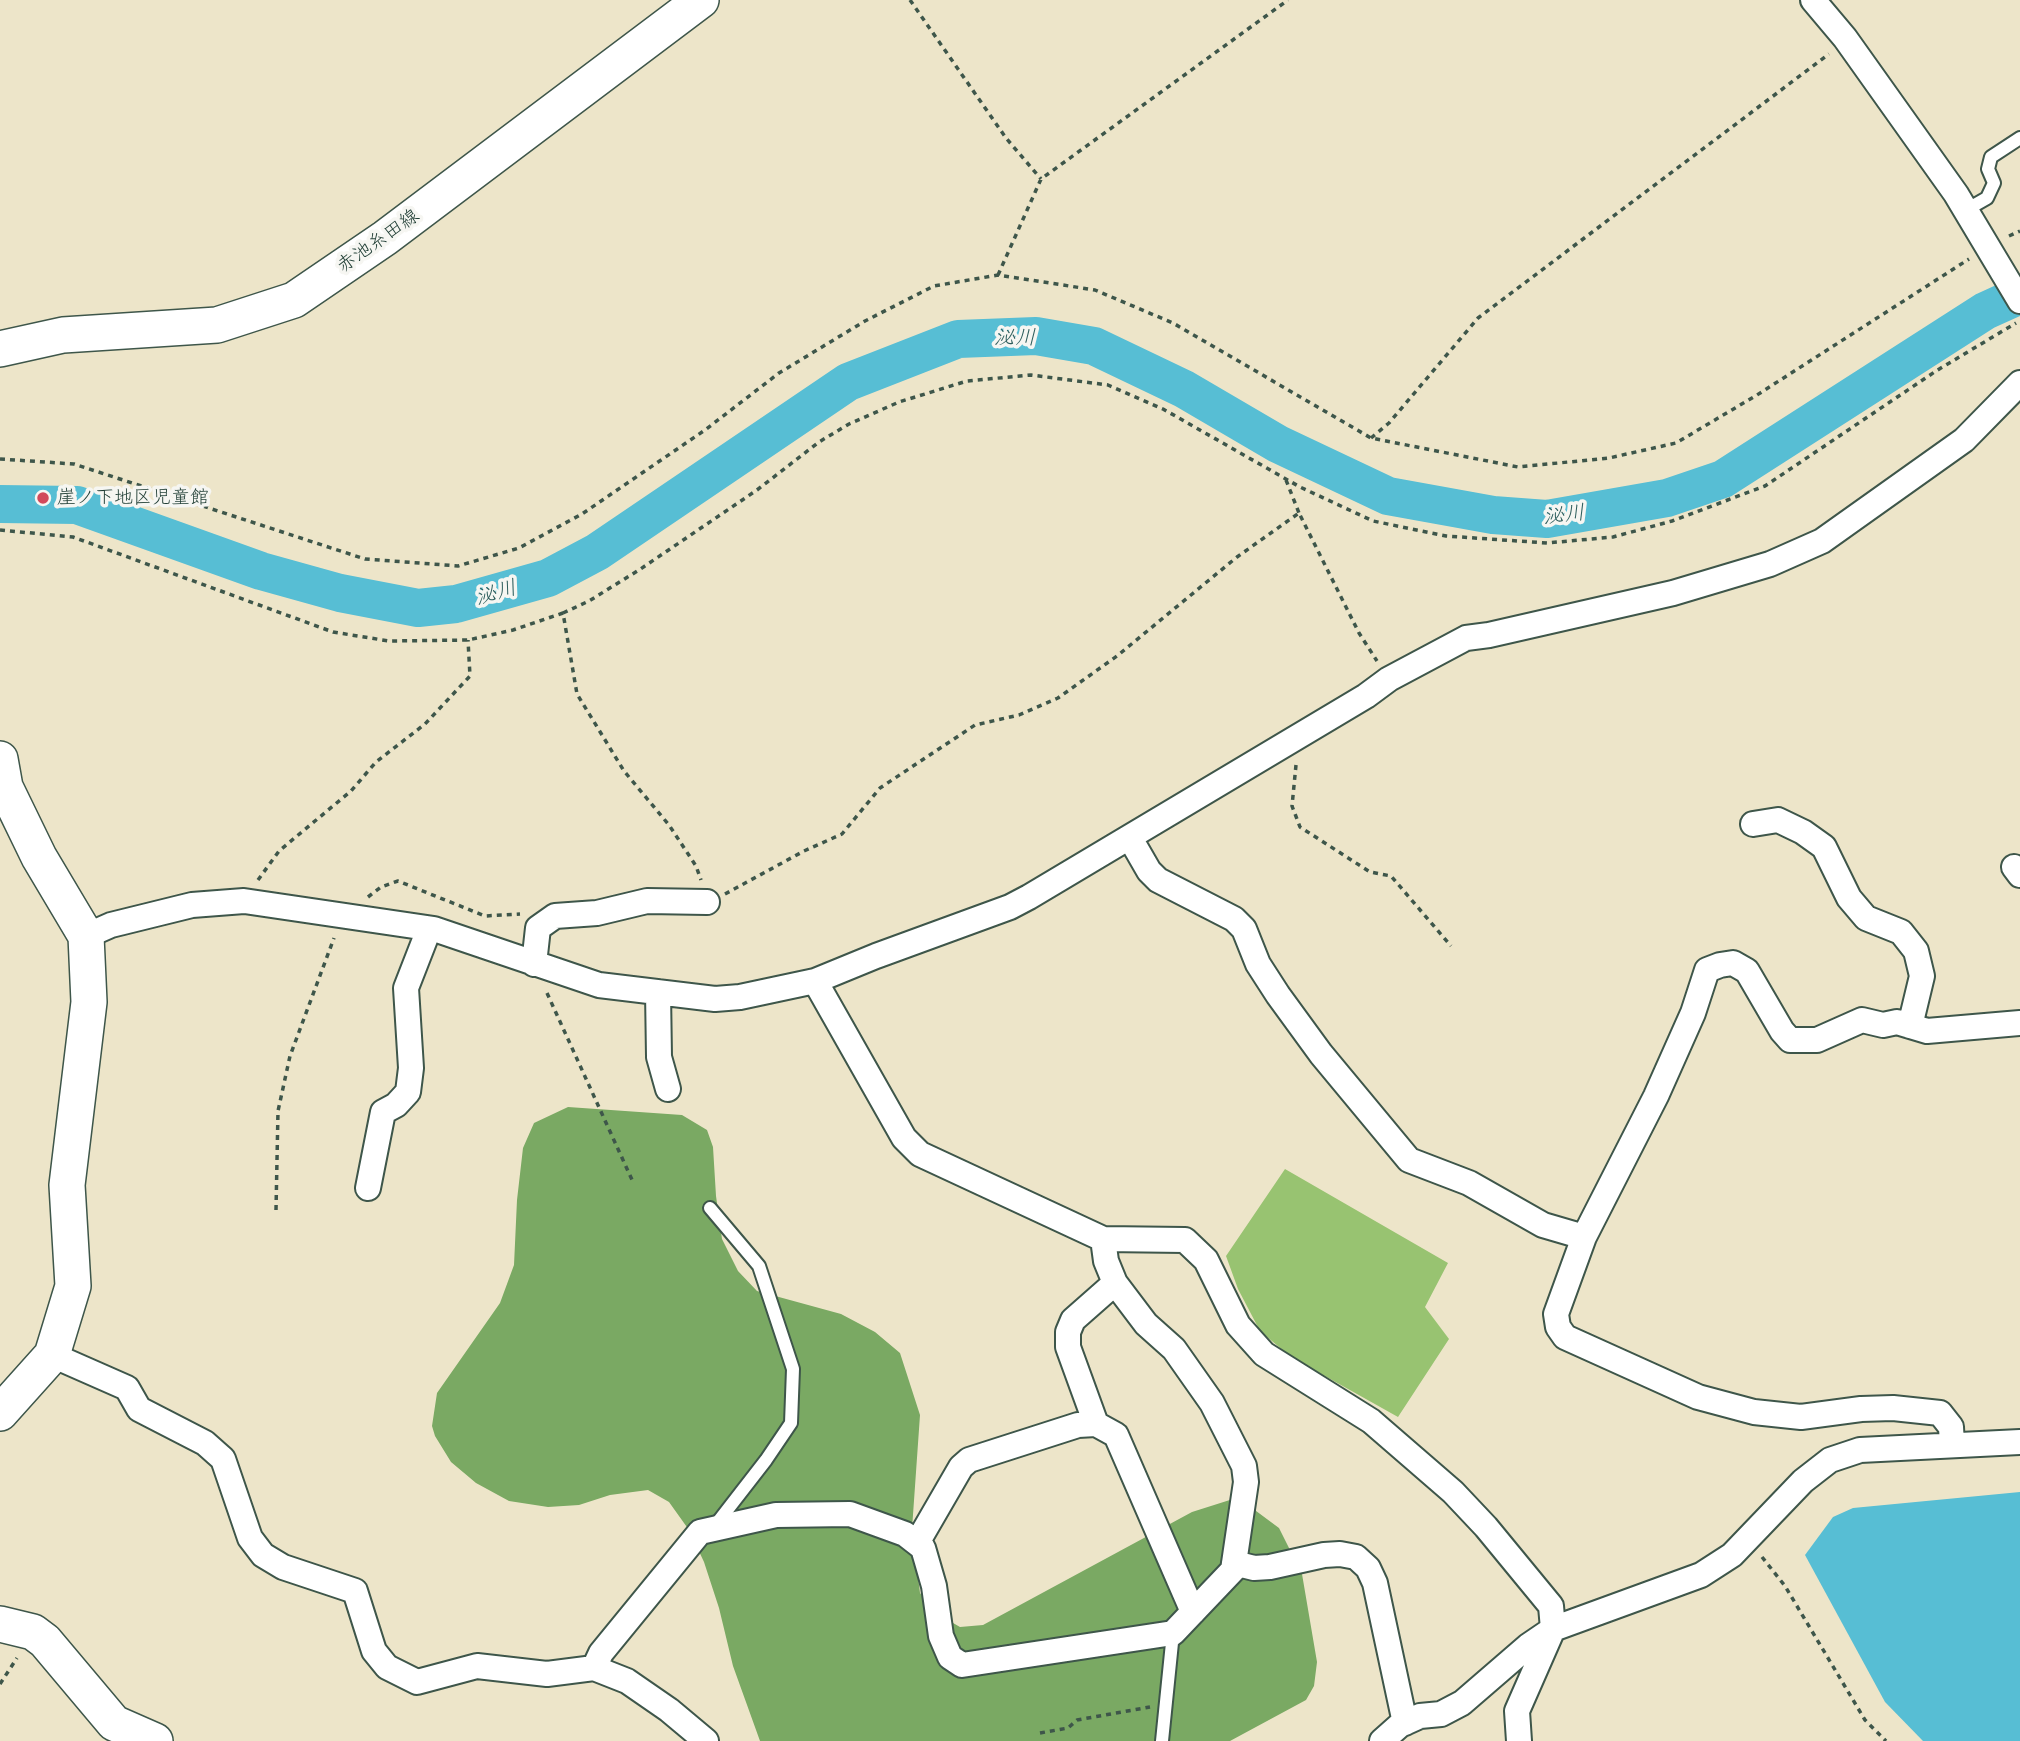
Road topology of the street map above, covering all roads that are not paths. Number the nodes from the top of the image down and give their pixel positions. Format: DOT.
graph roads {
  1 [pos="701,0"];
  2 [pos="1813,0"];
  3 [pos="2020,138"];
  4 [pos="1966,210"];
  5 [pos="2020,300"];
  6 [pos="0,349"];
  7 [pos="2020,383"];
  8 [pos="2,778"];
  9 [pos="1753,824"];
  10 [pos="1130,838"];
  11 [pos="707,902"];
  12 [pos="429,929"];
  13 [pos="86,936"];
  14 [pos="534,964"];
  15 [pos="815,981"];
  16 [pos="658,992"];
  17 [pos="2020,1023"];
  18 [pos="1910,1026"];
  19 [pos="668,1089"];
  20 [pos="369,1188"];
  21 [pos="710,1208"];
  22 [pos="1584,1237"];
  23 [pos="1103,1239"];
  24 [pos="1115,1283"];
  25 [pos="52,1355"];
  26 [pos="0,1413"];
  27 [pos="1096,1424"];
  28 [pos="2020,1442"];
  29 [pos="1952,1445"];
  30 [pos="713,1528"];
  31 [pos="916,1543"];
  32 [pos="1234,1563"];
  33 [pos="1193,1612"];
  34 [pos="0,1624"];
  35 [pos="1553,1629"];
  36 [pos="1173,1633"];
  37 [pos="594,1668"];
  38 [pos="1405,1723"];
  39 [pos="155,1741"];
  40 [pos="706,1741"];
  41 [pos="1162,1741"];
  42 [pos="1383,1741"];
  43 [pos="1519,1741"];
  1 -- 6 [label="street, 赤池糸田線"];
  2 -- 4 [label="street"];
  3 -- 4 [label="lane"];
  4 -- 5 [label="street"];
  7 -- 10 [label="street"];
  8 -- 13 [label="street"];
  9 -- 18 [label="street"];
  10 -- 15 [label="street"];
  10 -- 22 [label="street"];
  11 -- 14 [label="street"];
  12 -- 13 [label="street"];
  12 -- 14 [label="street"];
  12 -- 20 [label="street"];
  13 -- 25 [label="street"];
  14 -- 16 [label="street"];
  15 -- 16 [label="street"];
  15 -- 23 [label="street"];
  16 -- 19 [label="street"];
  17 -- 18 [label="street"];
  18 -- 22 [label="street"];
  21 -- 30 [label="lane"];
  22 -- 29 [label="street"];
  23 -- 24 [label="street"];
  23 -- 35 [label="street"];
  24 -- 27 [label="street"];
  24 -- 32 [label="street"];
  25 -- 26 [label="street"];
  25 -- 37 [label="street"];
  27 -- 31 [label="street"];
  27 -- 33 [label="street"];
  28 -- 29 [label="street"];
  29 -- 35 [label="street"];
  30 -- 31 [label="street"];
  30 -- 37 [label="street"];
  31 -- 36 [label="street"];
  32 -- 33 [label="street"];
  32 -- 38 [label="street"];
  33 -- 36 [label="street"];
  34 -- 39 [label="street"];
  35 -- 38 [label="street"];
  35 -- 43 [label="street"];
  36 -- 41 [label="lane"];
  37 -- 40 [label="street"];
  38 -- 42 [label="street"];
}
